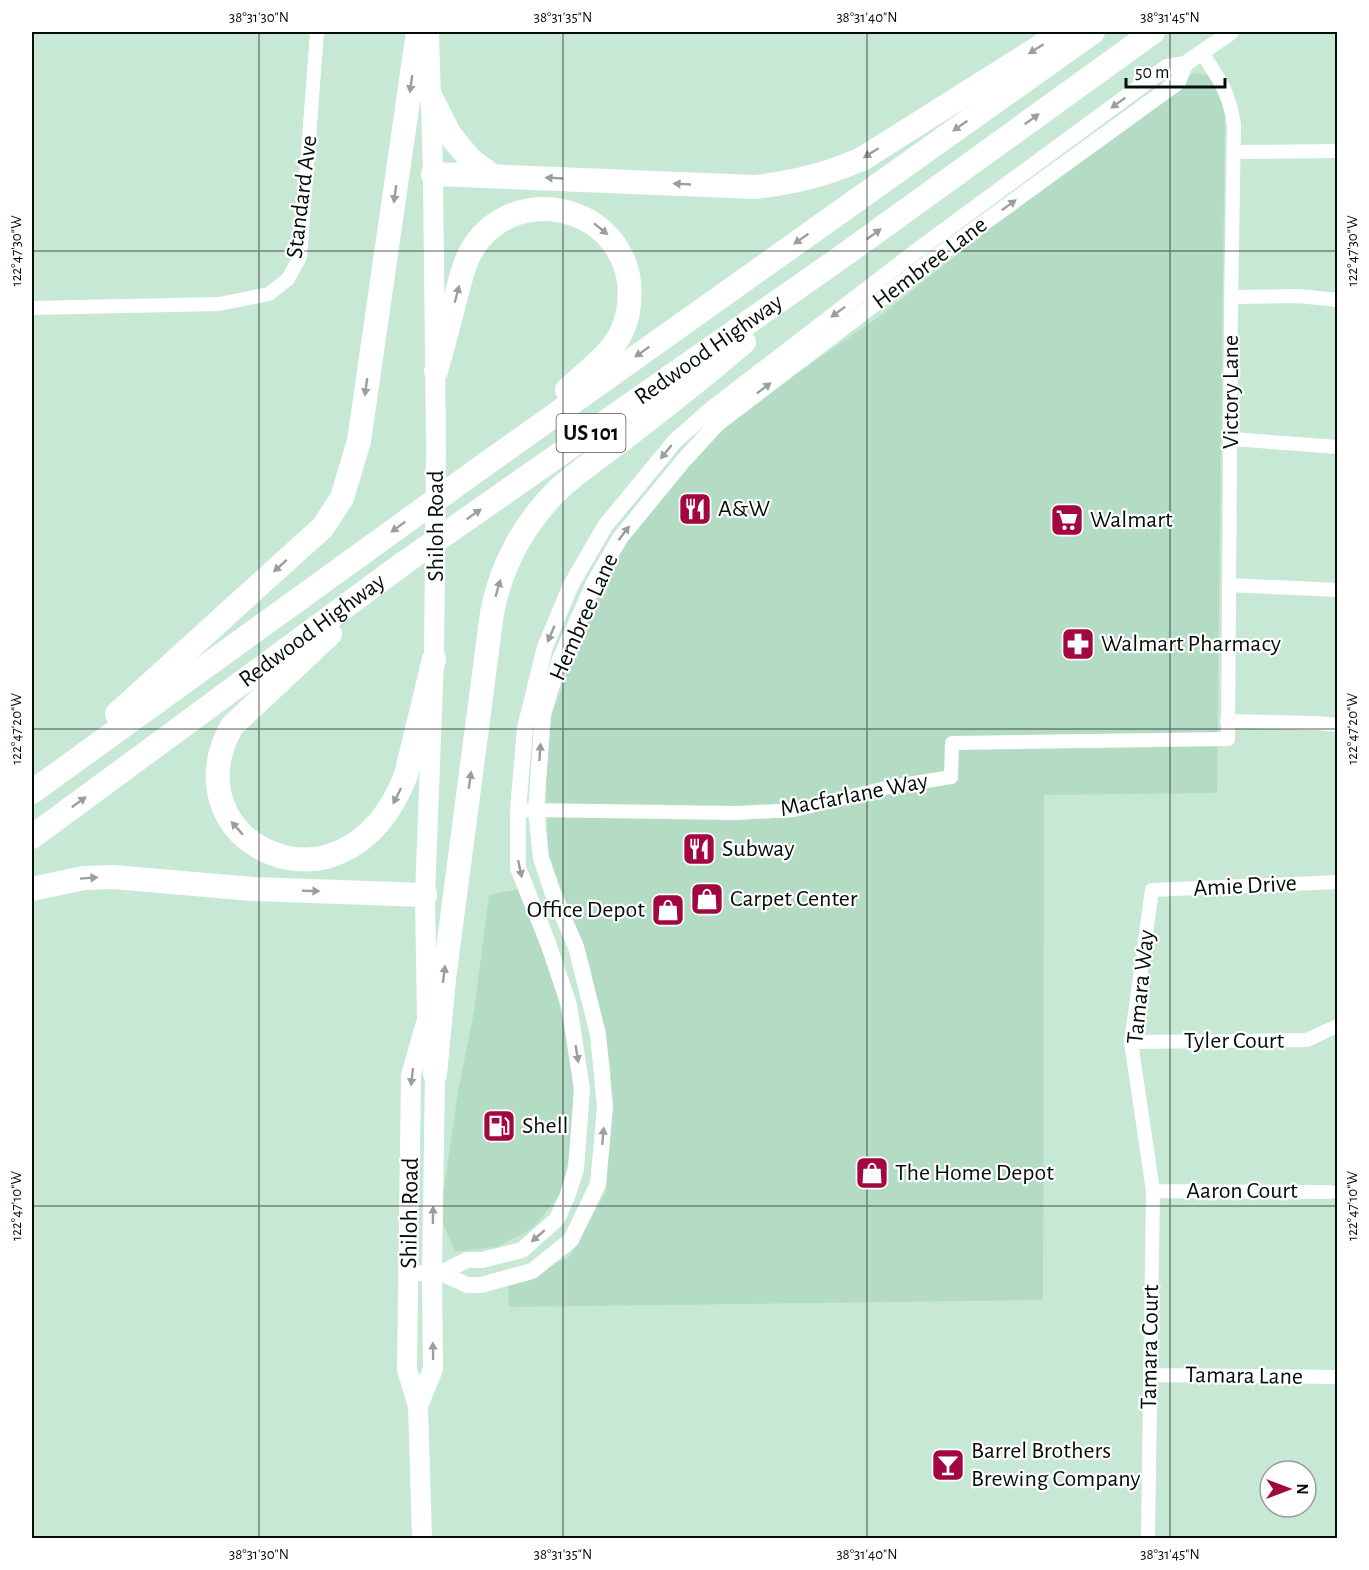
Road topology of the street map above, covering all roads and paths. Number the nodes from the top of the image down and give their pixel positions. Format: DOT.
graph roads {
  1 [pos="317,32"];
  2 [pos="418,32"];
  3 [pos="429,32"];
  4 [pos="1092,32"];
  5 [pos="1152,32"];
  6 [pos="1231,32"];
  7 [pos="1202,53"];
  8 [pos="1185,64"];
  9 [pos="430,97"];
  10 [pos="1338,151"];
  11 [pos="1234,152"];
  12 [pos="433,174"];
  13 [pos="491,175"];
  14 [pos="840,258"];
  15 [pos="1231,297"];
  16 [pos="1338,300"];
  17 [pos="32,308"];
  18 [pos="436,371"];
  19 [pos="1231,439"];
  20 [pos="1338,447"];
  21 [pos="476,471"];
  22 [pos="405,563"];
  23 [pos="1229,585"];
  24 [pos="1338,590"];
  25 [pos="434,659"];
  26 [pos="1227,721"];
  27 [pos="1338,725"];
  28 [pos="1228,739"];
  29 [pos="32,792"];
  30 [pos="518,810"];
  31 [pos="536,810"];
  32 [pos="32,837"];
  33 [pos="1338,882"];
  34 [pos="32,889"];
  35 [pos="1152,890"];
  36 [pos="425,895"];
  37 [pos="548,943"];
  38 [pos="427,1020"];
  39 [pos="1335,1027"];
  40 [pos="598,1035"];
  41 [pos="1131,1042"];
  42 [pos="435,1074"];
  43 [pos="1153,1191"];
  44 [pos="1331,1192"];
  45 [pos="410,1273"];
  46 [pos="437,1273"];
  47 [pos="1150,1375"];
  48 [pos="1338,1377"];
  49 [pos="418,1406"];
  50 [pos="422,1539"];
  51 [pos="1148,1539"];
  1 -- 17 [label="street, Standard Ave"];
  2 -- 29 [label="highway, one-way"];
  3 -- 9 [label="main road, Shiloh Road"];
  4 -- 13 [label="highway, one-way"];
  4 -- 21 [label="highway, Redwood Highway / US 101, one-way"];
  14 -- 5 [label="highway, Redwood Highway / US 101, one-way"];
  6 -- 7 [label="street, Hembree Lane"];
  7 -- 8 [label="street, Hembree Lane"];
  7 -- 11 [label="street, Victory Lane"];
  8 -- 30 [label="street, Hembree Lane, one-way"];
  31 -- 8 [label="street, Hembree Lane, one-way"];
  9 -- 12 [label="main road, Shiloh Road"];
  9 -- 13 [label="highway"];
  10 -- 11 [label="street"];
  11 -- 15 [label="street, Victory Lane"];
  12 -- 13 [label="highway"];
  12 -- 18 [label="main road, Shiloh Road"];
  22 -- 14 [label="highway, Redwood Highway / US 101, one-way"];
  42 -- 14 [label="highway, one-way"];
  15 -- 16 [label="street"];
  15 -- 19 [label="street, Victory Lane"];
  18 -- 21 [label="highway, one-way"];
  18 -- 25 [label="main road, Shiloh Road"];
  19 -- 20 [label="street"];
  19 -- 23 [label="street, Victory Lane"];
  21 -- 29 [label="highway, Redwood Highway / US 101, one-way"];
  25 -- 22 [label="highway, one-way"];
  32 -- 22 [label="highway, Redwood Highway / US 101, one-way"];
  23 -- 24 [label="street"];
  23 -- 26 [label="street, Victory Lane"];
  25 -- 36 [label="main road, Shiloh Road"];
  26 -- 27 [label="street"];
  26 -- 28 [label="street, Victory Lane"];
  28 -- 31 [label="street, Macfarlane Way"];
  30 -- 31 [label="street, Macfarlane Way"];
  30 -- 37 [label="street, Hembree Lane, one-way"];
  31 -- 40 [label="street, Hembree Lane"];
  33 -- 35 [label="street, Amie Drive"];
  34 -- 36 [label="highway, one-way"];
  35 -- 41 [label="street, Tamara Way"];
  36 -- 38 [label="main road, Shiloh Road"];
  37 -- 40 [label="street"];
  37 -- 46 [label="street, Hembree Lane, one-way"];
  38 -- 42 [label="main road, Shiloh Road"];
  38 -- 45 [label="main road, Shiloh Road, one-way"];
  39 -- 41 [label="street, Tyler Court"];
  46 -- 40 [label="street, Hembree Lane, one-way"];
  41 -- 43 [label="street, Tamara Way"];
  46 -- 42 [label="main road, Shiloh Road, one-way"];
  43 -- 44 [label="street, Aaron Court"];
  43 -- 47 [label="street, Tamara Court"];
  45 -- 46 [label="street, Hembree Lane"];
  45 -- 49 [label="main road, Shiloh Road"];
  49 -- 46 [label="main road, Shiloh Road, one-way"];
  47 -- 48 [label="street, Tamara Lane"];
  47 -- 51 [label="street, Tamara Court"];
  49 -- 50 [label="main road, Shiloh Road"];
}
